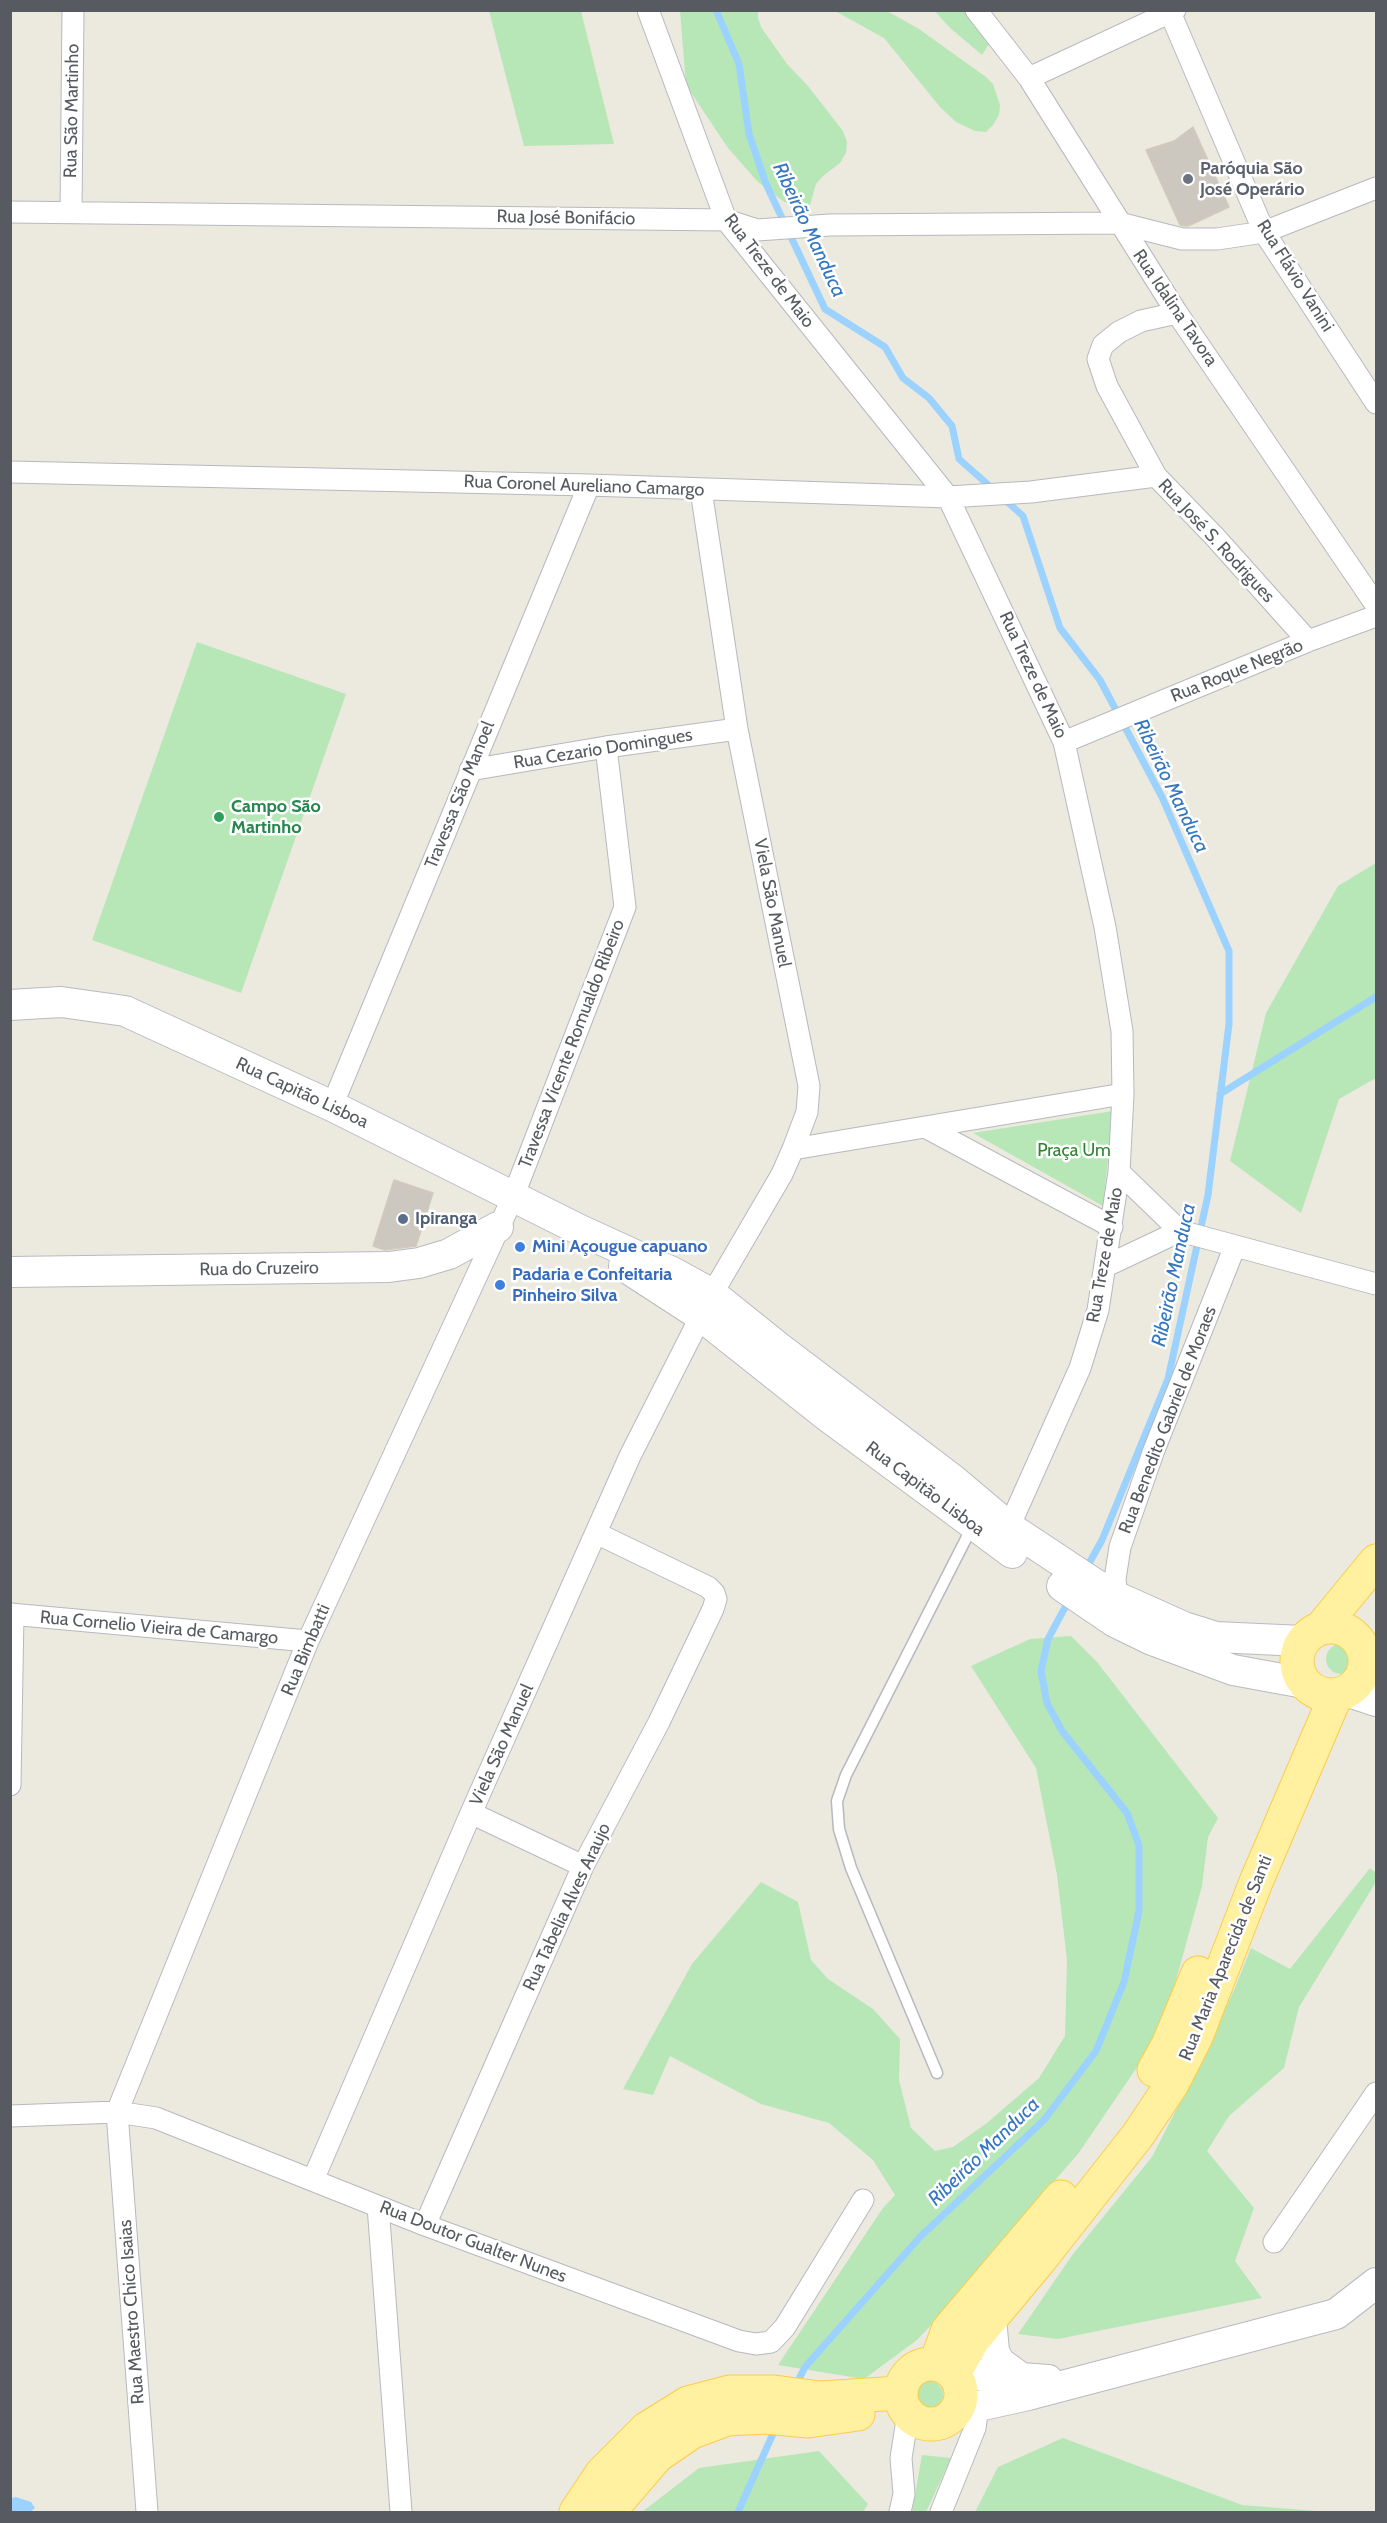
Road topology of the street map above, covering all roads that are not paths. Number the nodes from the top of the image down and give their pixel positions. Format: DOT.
graph roads {
  1 [pos="74,10"];
  2 [pos="648,10"];
  3 [pos="976,10"];
  4 [pos="1171,11"];
  5 [pos="1029,78"];
  6 [pos="1377,188"];
  7 [pos="10,212"];
  8 [pos="71,212"];
  9 [pos="726,220"];
  10 [pos="1119,223"];
  11 [pos="1264,232"];
  12 [pos="1177,313"];
  13 [pos="1377,403"];
  14 [pos="10,472"];
  15 [pos="1156,476"];
  16 [pos="589,485"];
  17 [pos="701,490"];
  18 [pos="948,497"];
  19 [pos="1377,605"];
  20 [pos="1377,616"];
  21 [pos="1308,641"];
  22 [pos="737,729"];
  23 [pos="1064,742"];
  24 [pos="606,747"];
  25 [pos="470,770"];
  26 [pos="10,1005"];
  27 [pos="1123,1094"];
  28 [pos="332,1106"];
  29 [pos="927,1128"];
  30 [pos="793,1149"];
  31 [pos="1119,1172"];
  32 [pos="513,1197"];
  33 [pos="498,1227"];
  34 [pos="1112,1227"];
  35 [pos="1183,1232"];
  36 [pos="1235,1246"];
  37 [pos="1106,1266"];
  38 [pos="10,1272"];
  39 [pos="1377,1284"];
  40 [pos="707,1305"];
  41 [pos="973,1525"];
  42 [pos="1009,1527"];
  43 [pos="596,1533"];
  44 [pos="1377,1561"];
  45 [pos="1049,1566"];
  46 [pos="1099,1594"];
  47 [pos="12,1614"];
  48 [pos="1312,1634"];
  49 [pos="308,1641"];
  50 [pos="1373,1647"];
  51 [pos="1335,1692"];
  52 [pos="10,1785"];
  53 [pos="471,1814"];
  54 [pos="583,1866"];
  55 [pos="937,2073"];
  56 [pos="1377,2093"];
  57 [pos="117,2112"];
  58 [pos="10,2116"];
  59 [pos="314,2180"];
  60 [pos="863,2200"];
  61 [pos="378,2206"];
  62 [pos="425,2225"];
  63 [pos="1274,2242"];
  64 [pos="1377,2283"];
  65 [pos="991,2319"];
  66 [pos="945,2368"];
  67 [pos="1021,2379"];
  68 [pos="1078,2381"];
  69 [pos="770,2404"];
  70 [pos="904,2405"];
  71 [pos="967,2408"];
  72 [pos="147,2512"];
  73 [pos="401,2512"];
  74 [pos="576,2512"];
  75 [pos="609,2512"];
  76 [pos="900,2512"];
  77 [pos="941,2512"];
  1 -- 8 [label="street, Rua São Martinho"];
  2 -- 9 [label="street, Rua Treze de Maio"];
  3 -- 5 [label="street, Rua Idalina Tavora"];
  4 -- 5 [label="street"];
  4 -- 11 [label="street, Rua Flávio Vanini"];
  5 -- 10 [label="street, Rua Idalina Tavora"];
  6 -- 11 [label="street, Rua José Bonifácio"];
  7 -- 8 [label="street, Rua José Bonifácio"];
  8 -- 9 [label="street, Rua José Bonifácio"];
  9 -- 10 [label="street, Rua José Bonifácio"];
  9 -- 18 [label="street, Rua Treze de Maio"];
  10 -- 11 [label="street, Rua José Bonifácio"];
  10 -- 12 [label="street, Rua Idalina Tavora"];
  11 -- 13 [label="street, Rua Flávio Vanini"];
  12 -- 15 [label="street, Rua José S. Rodrigues"];
  12 -- 19 [label="street, Rua Idalina Tavora"];
  14 -- 16 [label="street, Rua Coronel Aureliano Camargo"];
  15 -- 18 [label="street, Rua Coronel Aureliano Camargo"];
  15 -- 21 [label="street, Rua José S. Rodrigues"];
  16 -- 17 [label="street, Rua Coronel Aureliano Camargo"];
  16 -- 25 [label="street, Travessa São Manoel"];
  17 -- 18 [label="street, Rua Coronel Aureliano Camargo"];
  17 -- 22 [label="street, Viela São Manuel"];
  18 -- 23 [label="street, Rua Treze de Maio"];
  20 -- 21 [label="street, Rua Roque Negrão"];
  21 -- 23 [label="street, Rua Roque Negrão"];
  22 -- 24 [label="street, Rua Cezario Domingues"];
  22 -- 30 [label="street, Viela São Manuel"];
  23 -- 27 [label="street, Rua Treze de Maio"];
  24 -- 25 [label="street, Rua Cezario Domingues"];
  24 -- 32 [label="street, Travessa Vicente Romualdo Ribeiro"];
  25 -- 28 [label="street, Travessa São Manoel"];
  26 -- 28 [label="street, Rua Capitão Lisboa"];
  27 -- 29 [label="street"];
  27 -- 31 [label="street, Rua Treze de Maio"];
  28 -- 32 [label="street, Rua Capitão Lisboa"];
  29 -- 30 [label="street"];
  29 -- 34 [label="street"];
  30 -- 40 [label="street, Viela São Manuel"];
  31 -- 34 [label="street, Rua Treze de Maio"];
  31 -- 35 [label="street"];
  32 -- 33 [label="street, Rua Bimbatti"];
  32 -- 40 [label="street, Rua Capitão Lisboa"];
  33 -- 38 [label="street, Rua do Cruzeiro"];
  33 -- 49 [label="street, Rua Bimbatti"];
  34 -- 37 [label="street, Rua Treze de Maio"];
  35 -- 36 [label="street"];
  35 -- 37 [label="street"];
  36 -- 39 [label="street"];
  36 -- 46 [label="street, Rua Benedito Gabriel de Moraes"];
  37 -- 42 [label="street, Rua Treze de Maio"];
  40 -- 41 [label="street, Rua Capitão Lisboa"];
  40 -- 42 [label="street, Rua Capitão Lisboa"];
  40 -- 43 [label="street, Viela São Manuel"];
  41 -- 45 [label="street, Rua Capitão Lisboa"];
  41 -- 55 [label="lane"];
  42 -- 45 [label="street, Rua Capitão Lisboa"];
  43 -- 53 [label="street, Viela São Manuel"];
  43 -- 54 [label="street, Rua Tabelia Alves Araujo"];
  44 -- 48 [label="main road"];
  45 -- 46 [label="street, Rua Capitão Lisboa"];
  46 -- 48 [label="street, Rua Capitão Lisboa"];
  46 -- 51 [label="street, Rua Capitão Lisboa"];
  47 -- 49 [label="street, Rua Cornelio Vieira de Camargo"];
  47 -- 52 [label="street"];
  48 -- 50 [label="main road"];
  48 -- 51 [label="main road"];
  49 -- 57 [label="street, Rua Bimbatti"];
  50 -- 51 [label="main road"];
  51 -- 65 [label="main road, Rua Maria Aparecida de Santi"];
  51 -- 66 [label="main road, Rua Maria Aparecida de Santi"];
  53 -- 54 [label="street"];
  53 -- 59 [label="street, Viela São Manuel"];
  54 -- 62 [label="street, Rua Tabelia Alves Araujo"];
  56 -- 63 [label="street"];
  57 -- 58 [label="street, Rua Doutor Gualter Nunes"];
  57 -- 59 [label="street, Rua Doutor Gualter Nunes"];
  57 -- 72 [label="street, Rua Maestro Chico Isaias"];
  59 -- 61 [label="street, Rua Doutor Gualter Nunes"];
  60 -- 62 [label="street, Rua Doutor Gualter Nunes"];
  61 -- 62 [label="street, Rua Doutor Gualter Nunes"];
  61 -- 73 [label="street"];
  64 -- 68 [label="street"];
  65 -- 66 [label="main road, Rua Maria Aparecida de Santi"];
  65 -- 67 [label="street"];
  66 -- 67 [label="street"];
  66 -- 70 [label="main road"];
  66 -- 71 [label="main road, Rua Maria Aparecida de Santi"];
  67 -- 68 [label="street"];
  68 -- 71 [label="street"];
  69 -- 70 [label="main road"];
  69 -- 74 [label="main road"];
  69 -- 75 [label="main road"];
  70 -- 71 [label="main road"];
  70 -- 76 [label="street"];
  71 -- 77 [label="street"];
}
